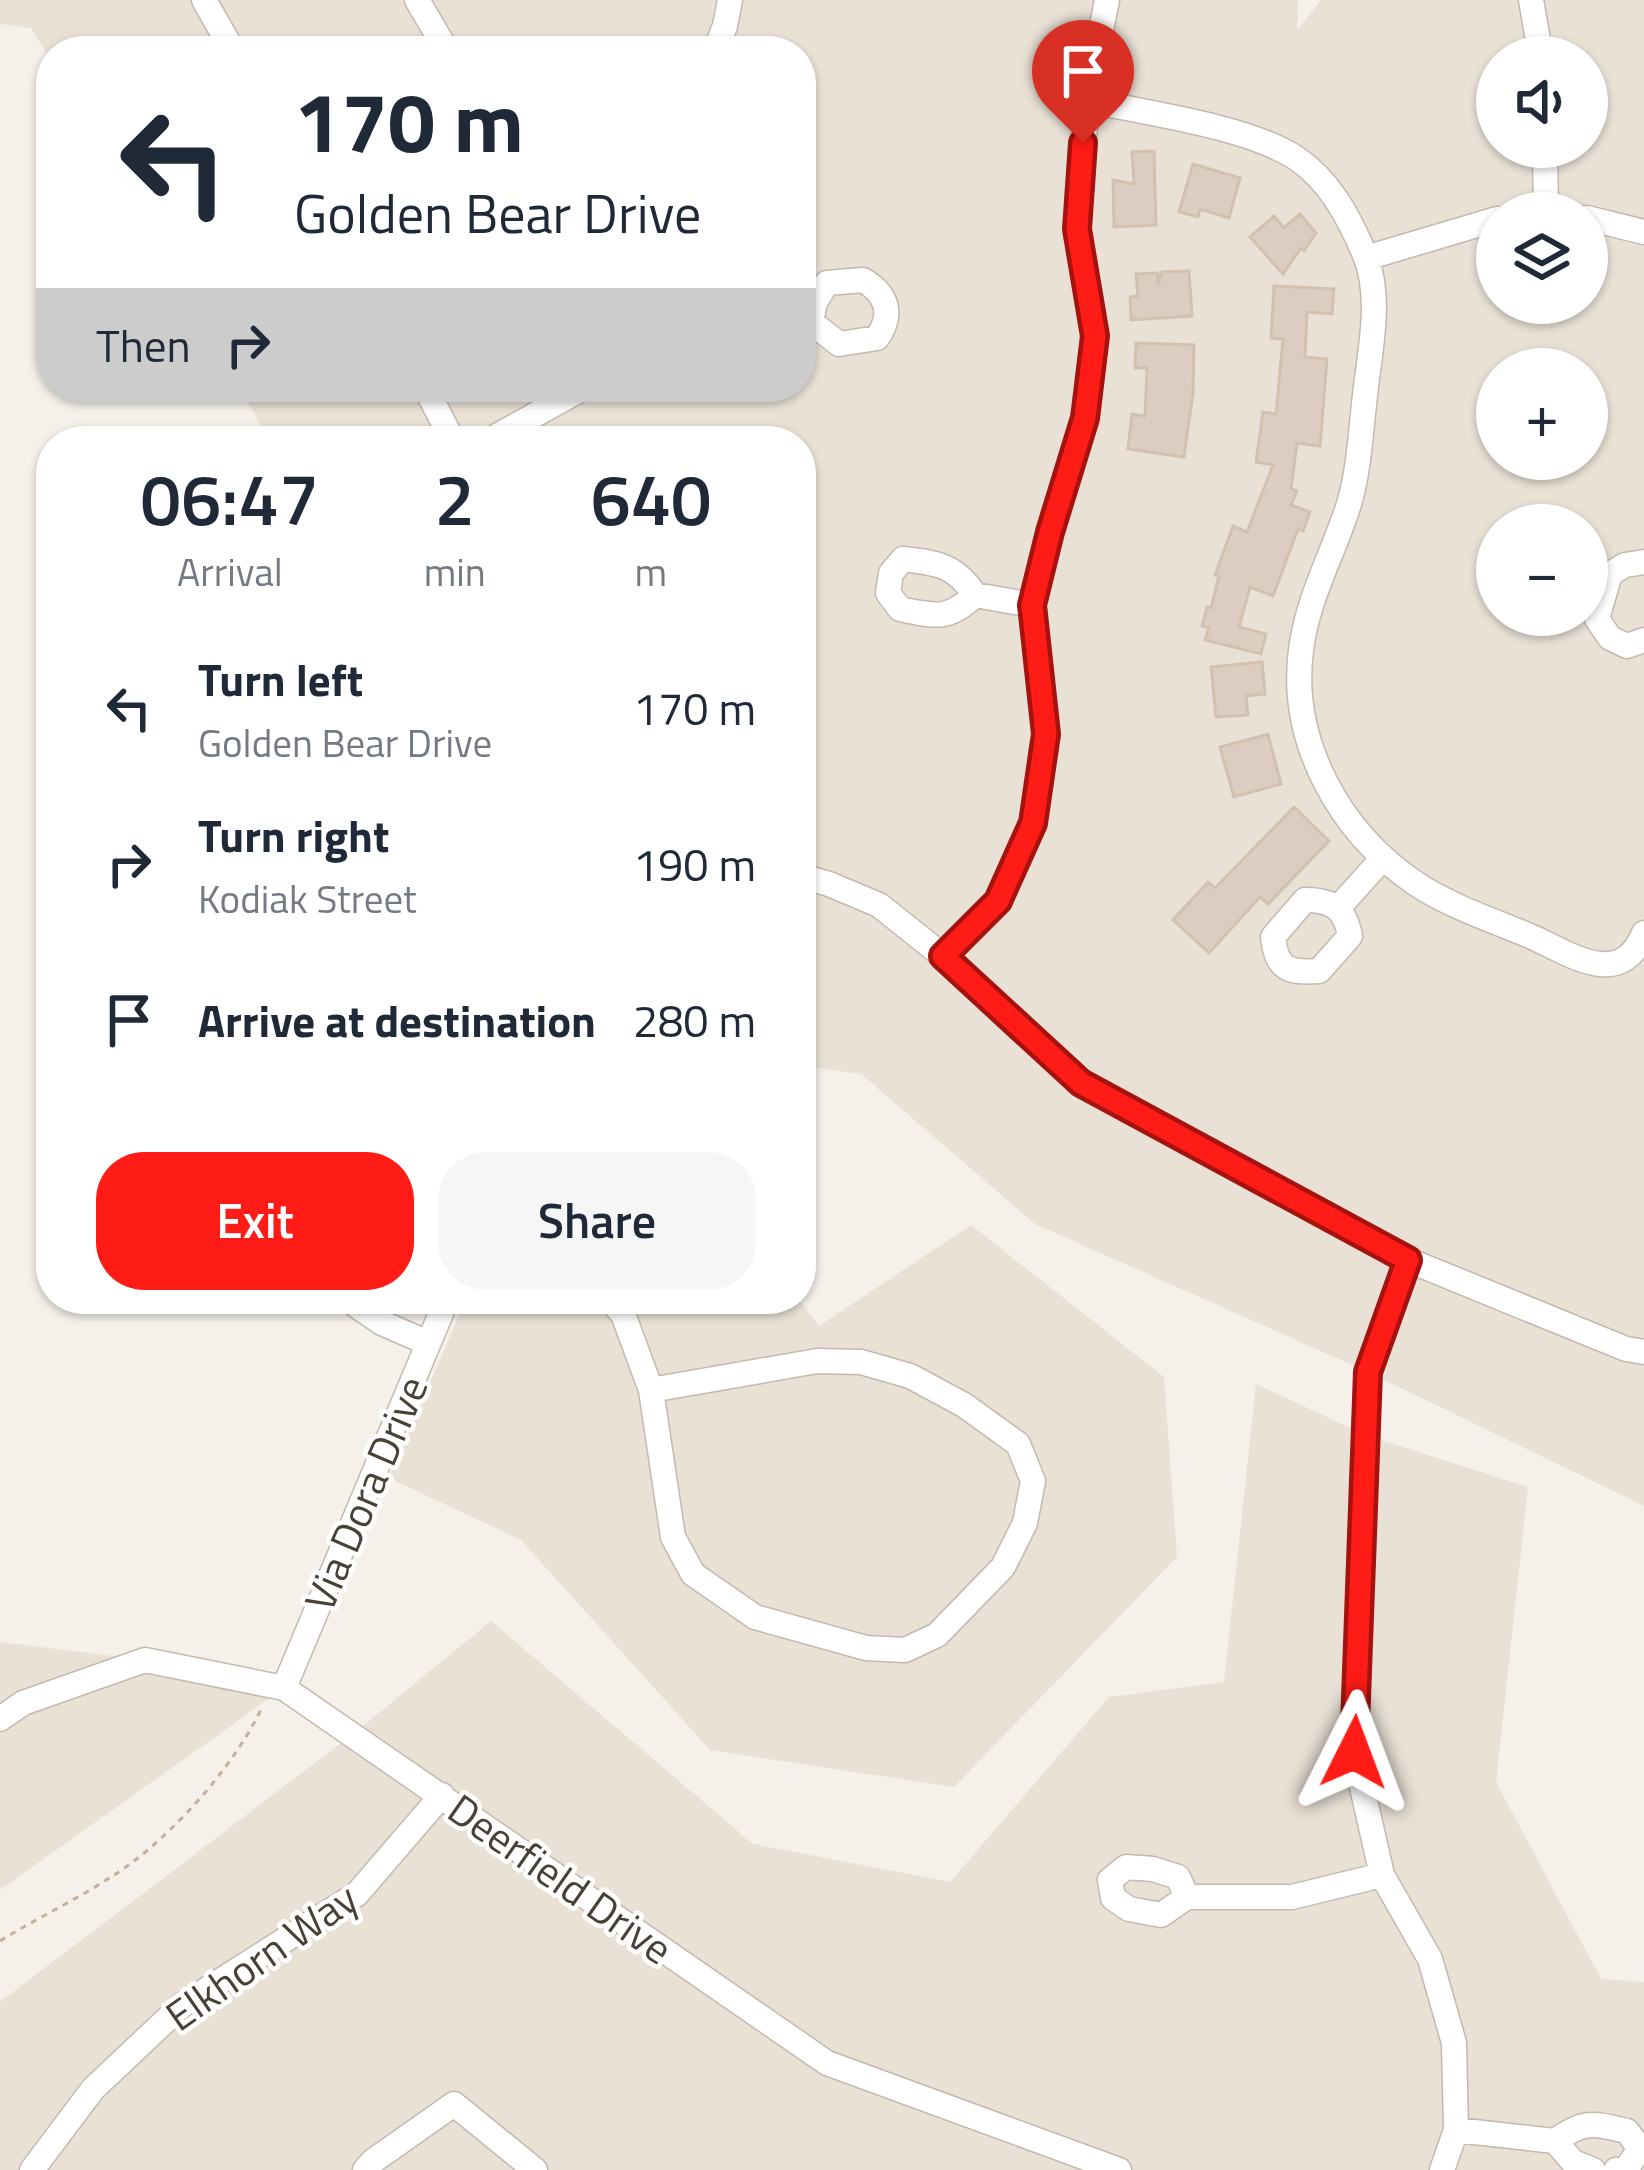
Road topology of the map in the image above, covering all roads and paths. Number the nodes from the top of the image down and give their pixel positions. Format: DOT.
graph roads {
  1 [pos="204,0"];
  2 [pos="417,0"];
  3 [pos="730,0"];
  4 [pos="1107,0"];
  5 [pos="1531,0"];
  6 [pos="224,36"];
  7 [pos="438,36"];
  8 [pos="721,36"];
  9 [pos="1537,36"];
  10 [pos="1087,100"];
  11 [pos="1608,223"];
  12 [pos="1476,225"];
  13 [pos="1644,232"];
  14 [pos="1366,258"];
  15 [pos="558,402"];
  16 [pos="515,426"];
  17 [pos="1644,562"];
  18 [pos="975,596"];
  19 [pos="1032,605"];
  20 [pos="1644,640"];
  21 [pos="1383,858"];
  22 [pos="816,880"];
  23 [pos="1340,907"];
  24 [pos="1644,933"];
  25 [pos="943,956"];
  26 [pos="1408,1260"];
  27 [pos="366,1314"];
  28 [pos="441,1314"];
  29 [pos="623,1314"];
  30 [pos="428,1343"];
  31 [pos="1644,1352"];
  32 [pos="651,1390"];
  33 [pos="277,1687"];
  34 [pos="0,1719"];
  35 [pos="442,1795"];
  36 [pos="1382,1875"];
  37 [pos="1187,1897"];
  38 [pos="0,1941"];
  39 [pos="1456,2130"];
  40 [pos="1555,2141"];
  41 [pos="32,2170"];
  42 [pos="365,2170"];
  43 [pos="535,2170"];
  44 [pos="1119,2170"];
  45 [pos="1442,2170"];
  46 [pos="1593,2170"];
  47 [pos="1616,2170"];
  1 -- 6 [label="street"];
  2 -- 7 [label="street"];
  3 -- 8 [label="street"];
  4 -- 10 [label="street"];
  5 -- 9 [label="street"];
  10 -- 14 [label="street"];
  10 -- 19 [label="street"];
  11 -- 13 [label="street"];
  12 -- 14 [label="street"];
  14 -- 21 [label="street"];
  15 -- 16 [label="street"];
  17 -- 20 [label="street"];
  18 -- 19 [label="street"];
  19 -- 25 [label="street"];
  21 -- 23 [label="street"];
  21 -- 24 [label="street"];
  22 -- 25 [label="street"];
  25 -- 26 [label="street"];
  26 -- 31 [label="street"];
  26 -- 36 [label="street"];
  27 -- 30 [label="street"];
  28 -- 30 [label="street, Via Dora Drive"];
  29 -- 32 [label="street"];
  30 -- 33 [label="street, Via Dora Drive"];
  32 -- 32 [label="street"];
  33 -- 34 [label="street, Deerfield Drive"];
  33 -- 35 [label="street, Deerfield Drive"];
  33 -- 38 [label="path"];
  35 -- 41 [label="street, Elkhorn Way"];
  35 -- 44 [label="street, Deerfield Drive"];
  36 -- 37 [label="street"];
  36 -- 39 [label="street"];
  39 -- 40 [label="street"];
  39 -- 45 [label="street"];
  40 -- 46 [label="street"];
  40 -- 47 [label="street"];
  42 -- 43 [label="street"];
}
